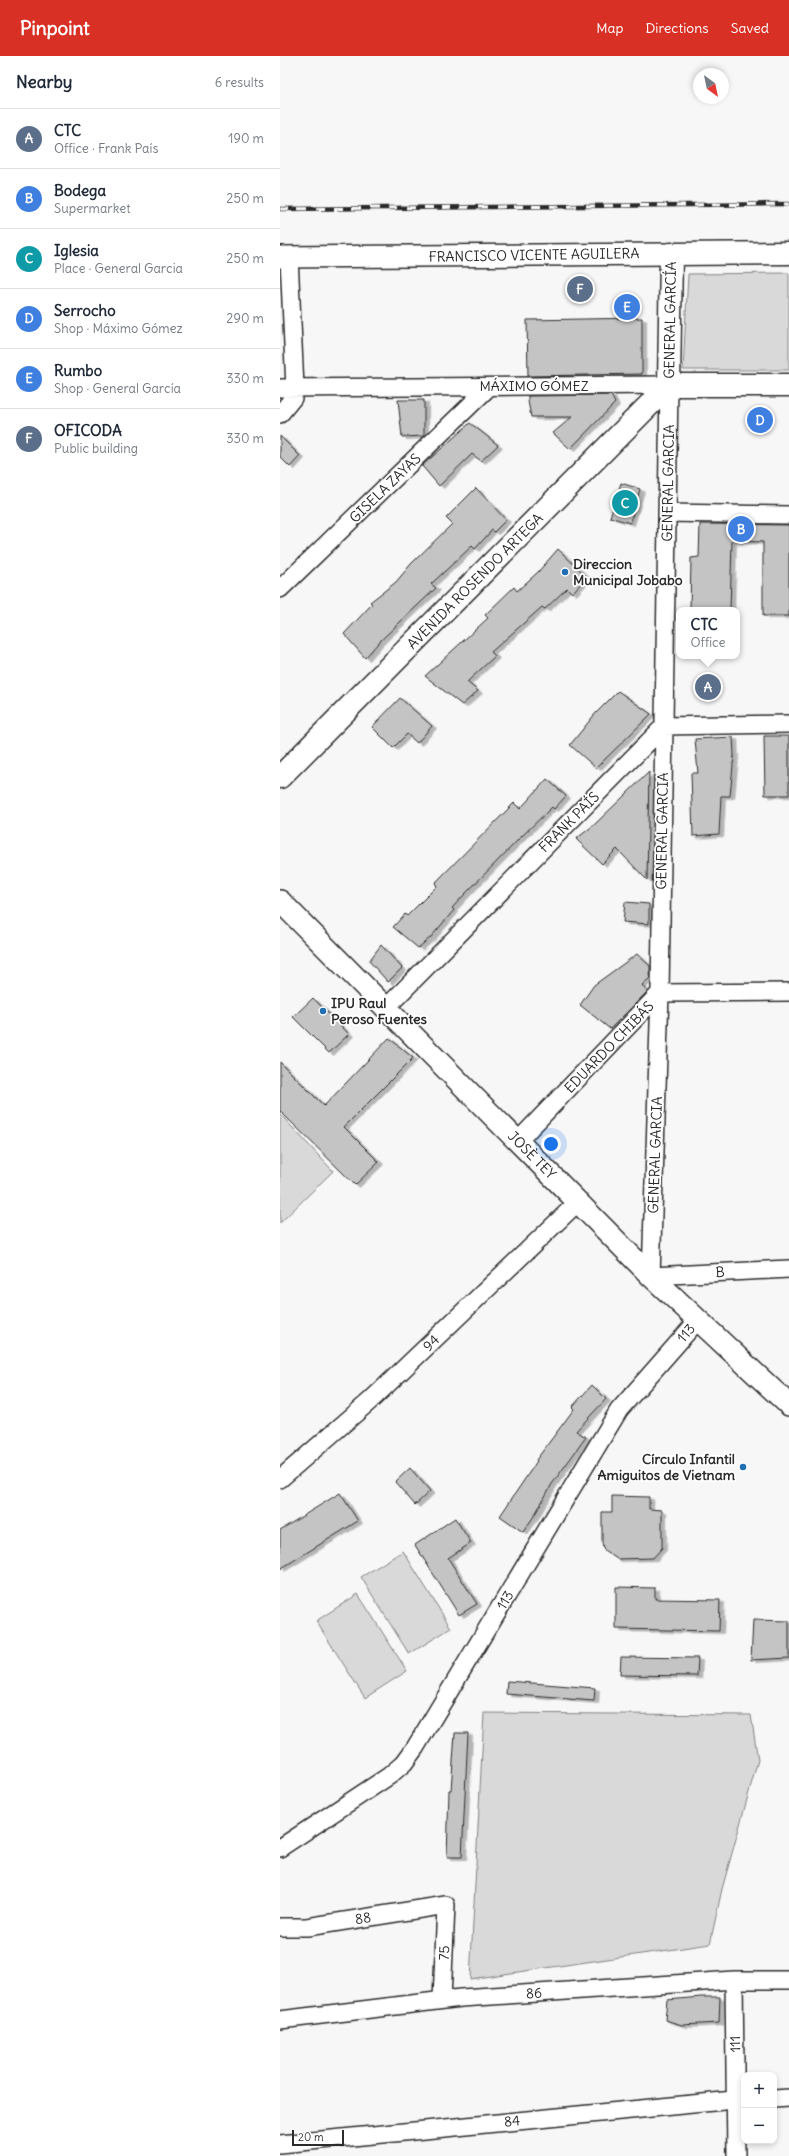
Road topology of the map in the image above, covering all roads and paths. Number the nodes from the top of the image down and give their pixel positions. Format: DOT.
graph roads {
  1 [pos="789,253"];
  2 [pos="671,254"];
  3 [pos="284,258"];
  4 [pos="669,385"];
  5 [pos="789,385"];
  6 [pos="489,387"];
  7 [pos="287,388"];
  8 [pos="280,414"];
  9 [pos="667,513"];
  10 [pos="789,515"];
  11 [pos="280,589"];
  12 [pos="789,724"];
  13 [pos="664,726"];
  14 [pos="280,777"];
  15 [pos="280,901"];
  16 [pos="789,992"];
  17 [pos="660,993"];
  18 [pos="386,1008"];
  19 [pos="518,1141"];
  20 [pos="578,1202"];
  21 [pos="789,1269"];
  22 [pos="651,1276"];
  23 [pos="698,1320"];
  24 [pos="789,1405"];
  25 [pos="280,1479"];
  26 [pos="280,1848"];
  27 [pos="446,1905"];
  28 [pos="280,1927"];
  29 [pos="734,1980"];
  30 [pos="789,1980"];
  31 [pos="442,2000"];
  32 [pos="280,2020"];
  33 [pos="789,2098"];
  34 [pos="740,2099"];
  35 [pos="777,2099"];
  36 [pos="280,2144"];
  37 [pos="736,2156"];
  1 -- 2 [label="main road, FRANCISCO VICENTE AGUILERA"];
  2 -- 3 [label="street, FRANCISCO VICENTE AGUILERA"];
  2 -- 4 [label="main road, GENERAL GARCÍA"];
  3 -- 7 [label="street"];
  4 -- 5 [label="main road, MÁXIMO GÓMEZ"];
  4 -- 6 [label="street, MÁXIMO GÓMEZ"];
  4 -- 9 [label="street, GENERAL GARCIA"];
  4 -- 14 [label="main road, AVENIDA ROSENDO ARTEGA"];
  6 -- 7 [label="street, MÁXIMO GÓMEZ"];
  6 -- 11 [label="street, GISELA ZAYAS"];
  7 -- 8 [label="street"];
  9 -- 10 [label="street"];
  9 -- 13 [label="street, GENERAL GARCIA"];
  12 -- 13 [label="street"];
  13 -- 17 [label="street, GENERAL GARCIA"];
  13 -- 18 [label="street, FRANK PAÍS"];
  15 -- 18 [label="street, JOSÈ TEY"];
  16 -- 17 [label="street, EDUARDO CHIBÁS"];
  17 -- 19 [label="street, EDUARDO CHIBÁS"];
  17 -- 22 [label="street, GENERAL GARCIA"];
  18 -- 19 [label="street, JOSÈ TEY"];
  19 -- 20 [label="street, JOSÈ TEY"];
  20 -- 22 [label="street, JOSÈ TEY"];
  20 -- 25 [label="street, 94"];
  21 -- 22 [label="street, B"];
  22 -- 23 [label="street, JOSÈ TEY"];
  23 -- 24 [label="street, JOSÈ TEY"];
  23 -- 26 [label="street, 113"];
  27 -- 28 [label="street, 88"];
  27 -- 31 [label="street, 75"];
  29 -- 30 [label="street, 86"];
  29 -- 31 [label="street, 86"];
  29 -- 34 [label="street, 111"];
  31 -- 32 [label="street, 86"];
  33 -- 35 [label="street"];
  34 -- 36 [label="street, 84"];
  34 -- 37 [label="street, 111"];
}
